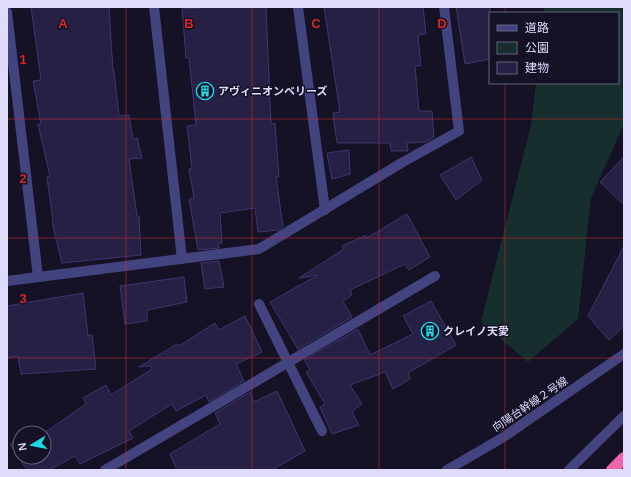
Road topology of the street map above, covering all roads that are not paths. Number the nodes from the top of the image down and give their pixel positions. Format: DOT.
graph roads {
  1 [pos="154,7"];
  2 [pos="298,7"];
  3 [pos="444,7"];
  4 [pos="7,12"];
  5 [pos="325,210"];
  6 [pos="182,259"];
  7 [pos="436,276"];
  8 [pos="38,277"];
  9 [pos="7,281"];
  10 [pos="259,304"];
  11 [pos="624,354"];
  12 [pos="288,363"];
  13 [pos="624,416"];
  14 [pos="322,432"];
  15 [pos="624,458"];
  16 [pos="105,470"];
  17 [pos="447,470"];
  18 [pos="569,470"];
  19 [pos="612,470"];
  1 -- 6 [label="street"];
  2 -- 5 [label="street"];
  3 -- 5 [label="street"];
  4 -- 8 [label="street"];
  5 -- 6 [label="street"];
  6 -- 8 [label="street"];
  7 -- 12 [label="street"];
  8 -- 9 [label="street"];
  10 -- 12 [label="street"];
  11 -- 17 [label="street, 向陽台幹線２号線"];
  12 -- 14 [label="street"];
  12 -- 16 [label="street"];
  13 -- 18 [label="street"];
  15 -- 19 [label="highway"];
}
